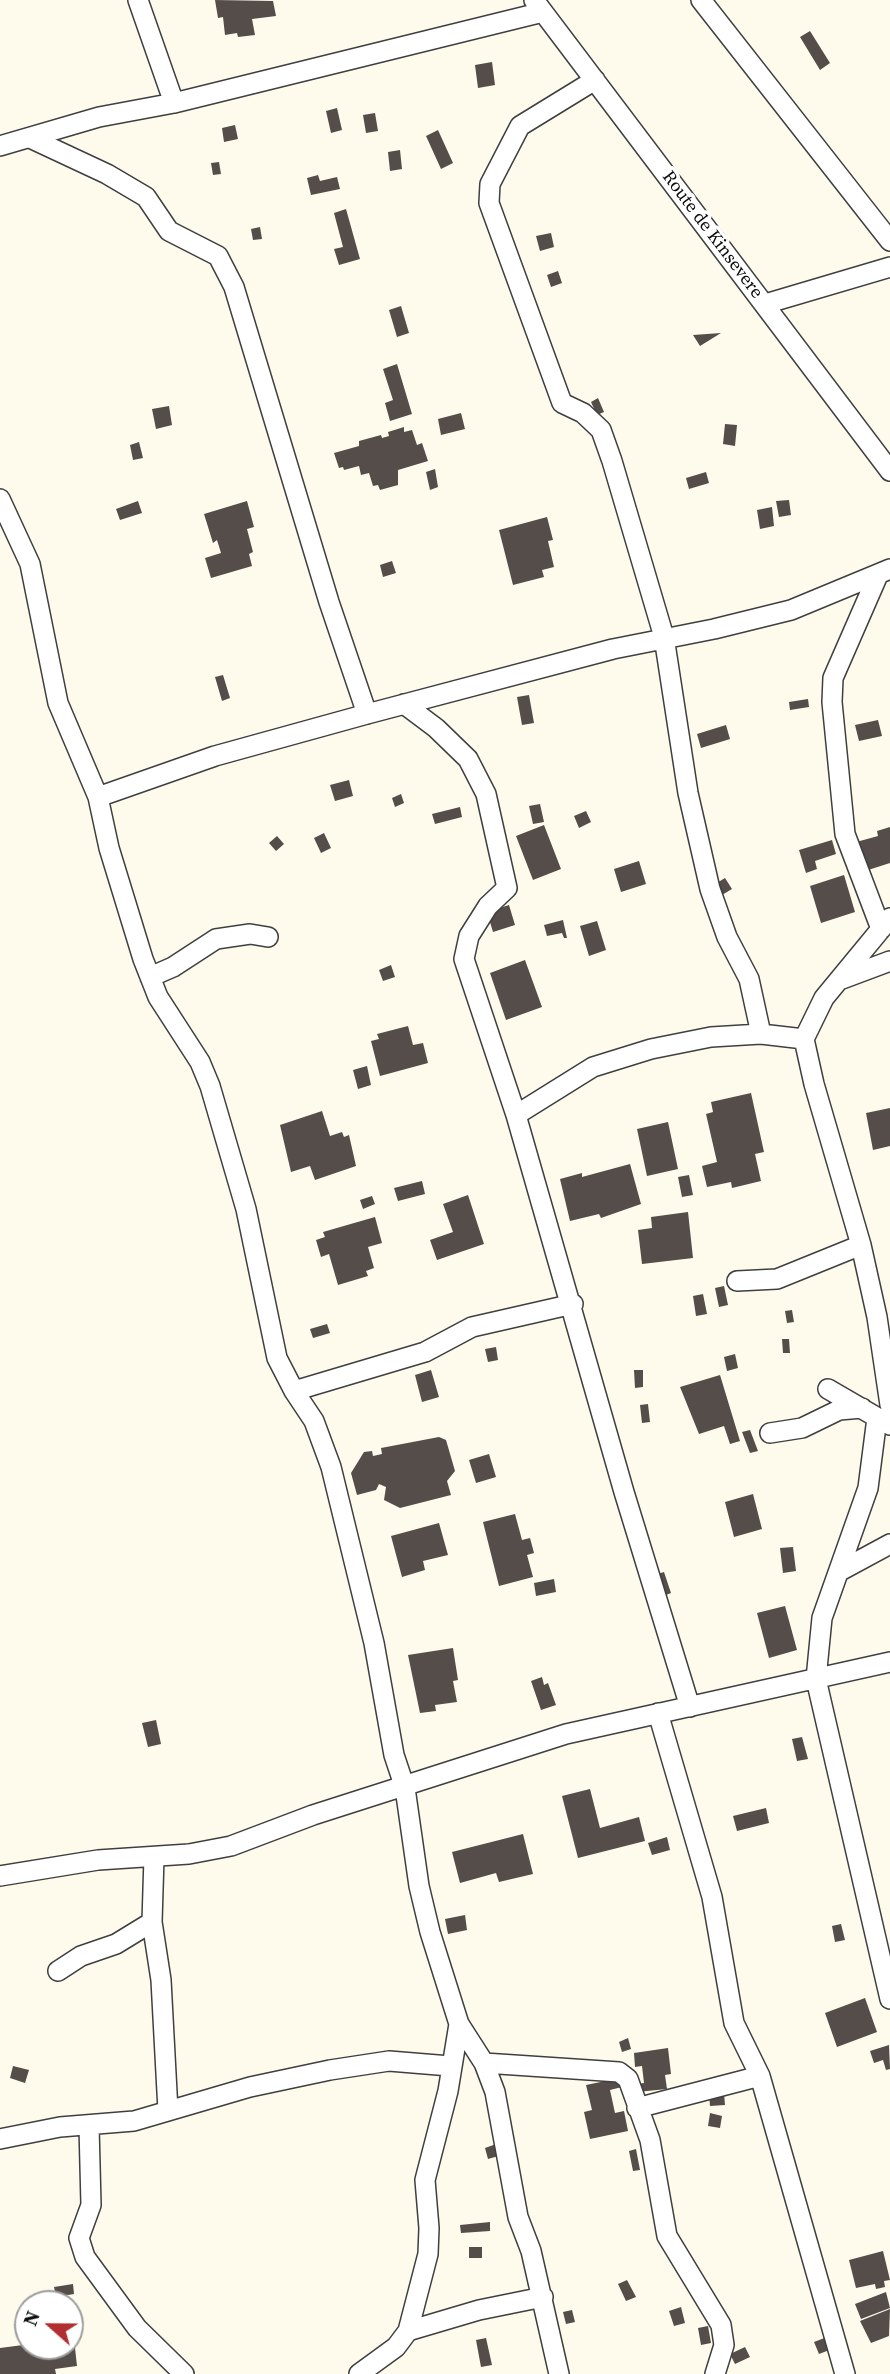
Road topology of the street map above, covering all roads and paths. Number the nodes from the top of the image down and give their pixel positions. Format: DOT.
graph roads {
  1 [pos="138,0"];
  2 [pos="701,0"];
  3 [pos="539,6"];
  4 [pos="595,79"];
  5 [pos="174,103"];
  6 [pos="30,138"];
  7 [pos="0,146"];
  8 [pos="890,241"];
  9 [pos="890,267"];
  10 [pos="765,304"];
  11 [pos="890,471"];
  12 [pos="0,499"];
  13 [pos="884,572"];
  14 [pos="664,637"];
  15 [pos="404,704"];
  16 [pos="367,713"];
  17 [pos="98,797"];
  18 [pos="885,924"];
  19 [pos="268,937"];
  20 [pos="890,961"];
  21 [pos="150,977"];
  22 [pos="838,981"];
  23 [pos="761,1034"];
  24 [pos="804,1039"];
  25 [pos="516,1115"];
  26 [pos="861,1245"];
  27 [pos="737,1281"];
  28 [pos="573,1304"];
  29 [pos="828,1389"];
  30 [pos="293,1391"];
  31 [pos="880,1414"];
  32 [pos="770,1433"];
  33 [pos="890,1544"];
  34 [pos="840,1571"];
  35 [pos="890,1662"];
  36 [pos="816,1679"];
  37 [pos="690,1706"];
  38 [pos="658,1713"];
  39 [pos="405,1788"];
  40 [pos="154,1857"];
  41 [pos="0,1876"];
  42 [pos="152,1922"];
  43 [pos="58,1971"];
  44 [pos="890,1999"];
  45 [pos="459,2024"];
  46 [pos="484,2063"];
  47 [pos="450,2066"];
  48 [pos="760,2076"];
  49 [pos="637,2108"];
  50 [pos="168,2111"];
  51 [pos="89,2126"];
  52 [pos="0,2139"];
  53 [pos="543,2297"];
  54 [pos="408,2332"];
  55 [pos="184,2374"];
  56 [pos="359,2374"];
  57 [pos="559,2374"];
  58 [pos="715,2374"];
  59 [pos="845,2374"];
  1 -- 5 [label="street"];
  2 -- 8 [label="street"];
  3 -- 4 [label="street, Route de Kinsevere"];
  3 -- 5 [label="street"];
  4 -- 10 [label="street, Route de Kinsevere"];
  4 -- 14 [label="street"];
  5 -- 6 [label="street"];
  6 -- 7 [label="street"];
  6 -- 16 [label="street"];
  9 -- 10 [label="street"];
  10 -- 11 [label="street, Route de Kinsevere"];
  12 -- 17 [label="street"];
  13 -- 14 [label="street"];
  13 -- 18 [label="street"];
  14 -- 15 [label="street"];
  14 -- 23 [label="street"];
  15 -- 16 [label="street"];
  15 -- 25 [label="street"];
  16 -- 17 [label="street"];
  17 -- 21 [label="street"];
  18 -- 22 [label="street"];
  19 -- 21 [label="street"];
  20 -- 22 [label="street"];
  21 -- 30 [label="street"];
  22 -- 24 [label="street"];
  23 -- 24 [label="street"];
  23 -- 25 [label="street"];
  24 -- 26 [label="street"];
  25 -- 28 [label="street"];
  26 -- 27 [label="street"];
  26 -- 31 [label="street"];
  28 -- 30 [label="street"];
  28 -- 37 [label="street"];
  29 -- 31 [label="street"];
  30 -- 39 [label="street"];
  31 -- 32 [label="street"];
  31 -- 34 [label="street"];
  33 -- 34 [label="street"];
  34 -- 36 [label="street"];
  35 -- 36 [label="street"];
  36 -- 37 [label="street"];
  36 -- 44 [label="street"];
  37 -- 38 [label="street"];
  38 -- 39 [label="street"];
  38 -- 48 [label="street"];
  39 -- 40 [label="street"];
  39 -- 45 [label="street"];
  40 -- 41 [label="street"];
  40 -- 42 [label="street"];
  42 -- 43 [label="street"];
  42 -- 50 [label="street"];
  45 -- 46 [label="street"];
  45 -- 47 [label="street"];
  46 -- 49 [label="street"];
  46 -- 53 [label="street"];
  47 -- 50 [label="street"];
  47 -- 54 [label="street"];
  48 -- 49 [label="street"];
  48 -- 59 [label="street"];
  49 -- 58 [label="street"];
  50 -- 51 [label="street"];
  51 -- 52 [label="street"];
  51 -- 55 [label="street"];
  53 -- 54 [label="street"];
  53 -- 57 [label="street"];
  54 -- 56 [label="street"];
}
